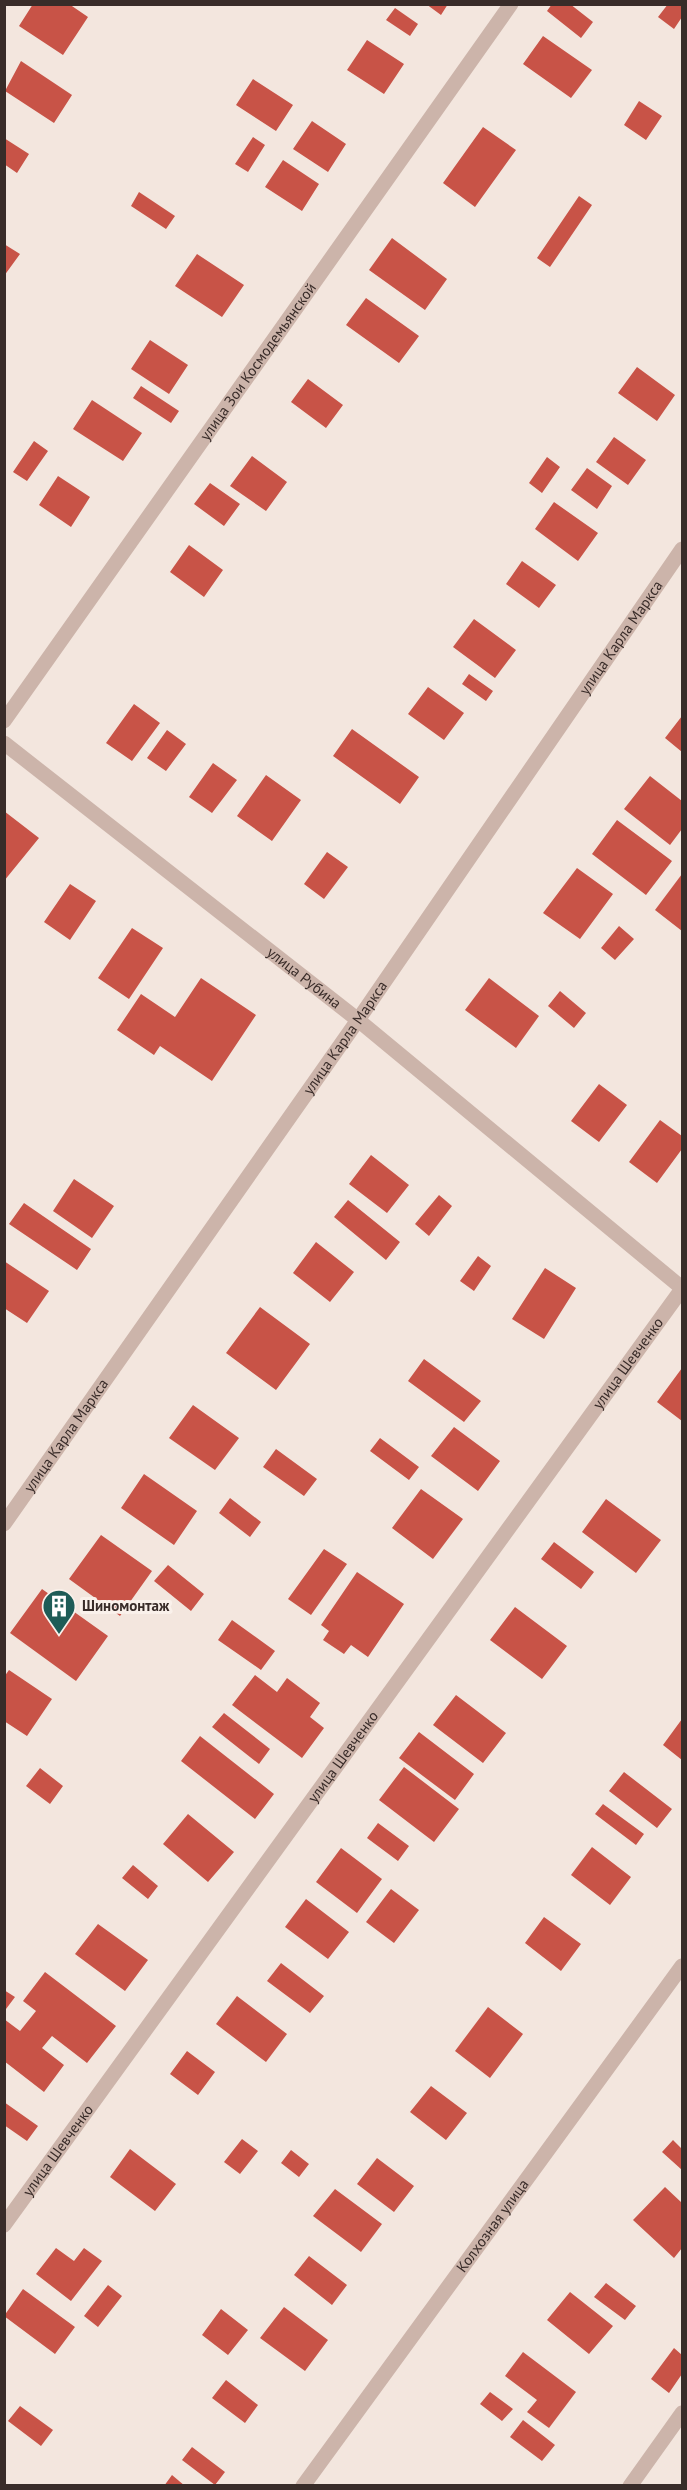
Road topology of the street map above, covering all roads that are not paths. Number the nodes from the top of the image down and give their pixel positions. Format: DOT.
graph roads {
  1 [pos="511,4"];
  2 [pos="682,549"];
  3 [pos="4,721"];
  4 [pos="4,742"];
  5 [pos="358,1020"];
  6 [pos="682,1289"];
  7 [pos="4,1524"];
  8 [pos="682,1966"];
  9 [pos="4,2225"];
  10 [pos="682,2413"];
  11 [pos="303,2486"];
  12 [pos="630,2486"];
  1 -- 3 [label="street, улица Зои Космодемьянской"];
  2 -- 5 [label="street, улица Карла Маркса"];
  4 -- 5 [label="street, улица Рубина"];
  5 -- 6 [label="street, улица Рубина"];
  5 -- 7 [label="street, улица Карла Маркса"];
  6 -- 9 [label="street, улица Шевченко"];
  8 -- 11 [label="street, Колхозная улица"];
  10 -- 12 [label="street"];
}
